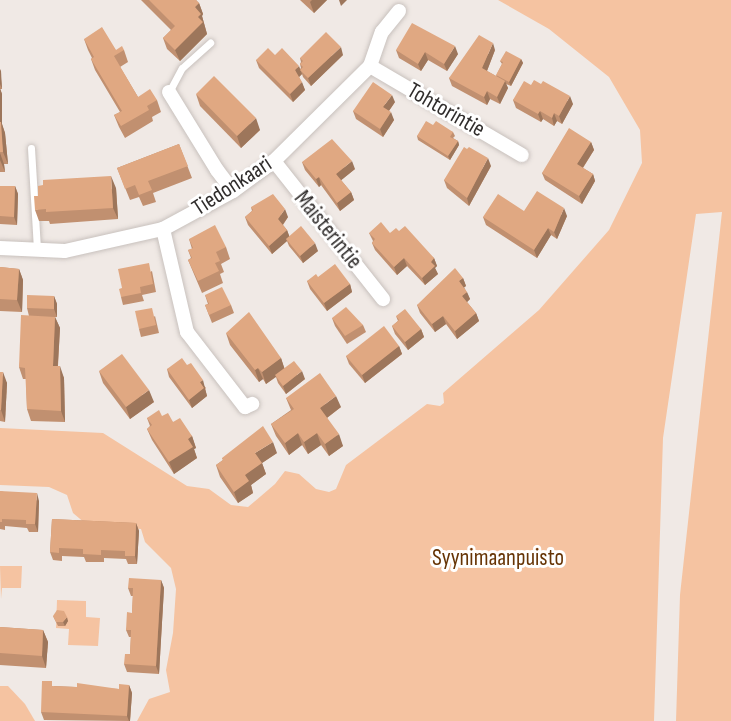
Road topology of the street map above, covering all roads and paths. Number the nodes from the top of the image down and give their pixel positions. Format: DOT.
graph roads {
  1 [pos="399,11"];
  2 [pos="210,43"];
  3 [pos="370,66"];
  4 [pos="169,92"];
  5 [pos="31,148"];
  6 [pos="523,155"];
  7 [pos="274,161"];
  8 [pos="233,191"];
  9 [pos="163,229"];
  10 [pos="0,248"];
  11 [pos="37,250"];
  12 [pos="383,299"];
  13 [pos="252,404"];
  1 -- 3 [label="street, Tiedonkaari"];
  2 -- 4 [label="lane"];
  3 -- 6 [label="street, Tohtorintie"];
  3 -- 7 [label="street, Tiedonkaari"];
  4 -- 8 [label="street"];
  5 -- 11 [label="lane"];
  7 -- 8 [label="street, Tiedonkaari"];
  7 -- 12 [label="street, Maisterintie"];
  8 -- 9 [label="street, Tiedonkaari"];
  9 -- 11 [label="street, Tiedonkaari"];
  9 -- 13 [label="street"];
  10 -- 11 [label="street, Tiedonkaari"];
}
